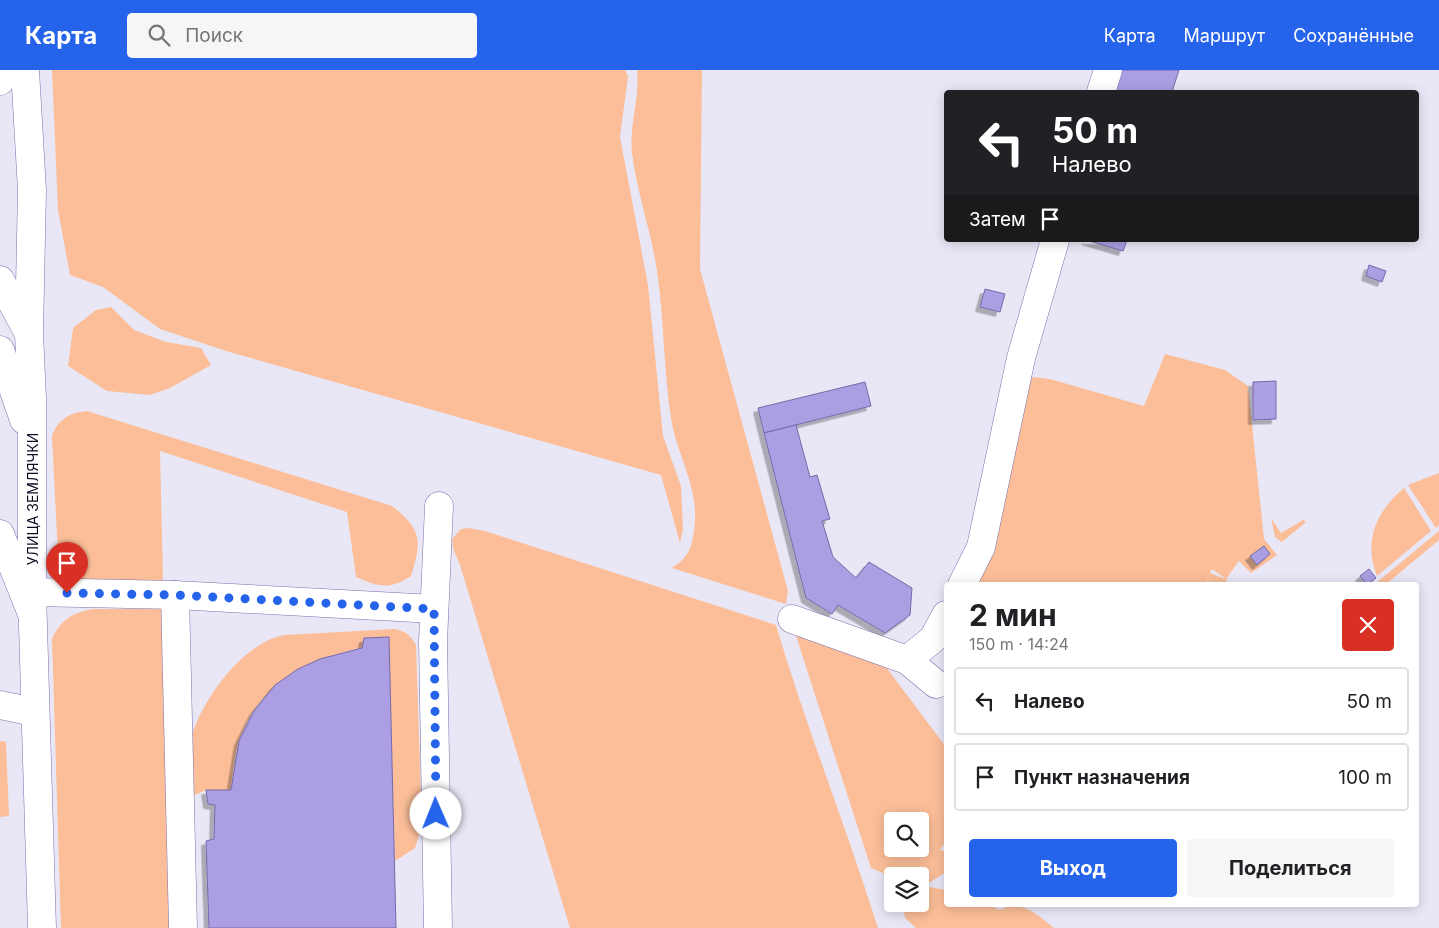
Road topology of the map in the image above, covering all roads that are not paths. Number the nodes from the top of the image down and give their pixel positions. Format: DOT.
graph roads {
  1 [pos="3,70"];
  2 [pos="25,70"];
  3 [pos="1108,70"];
  4 [pos="0,81"];
  5 [pos="1102,90"];
  6 [pos="1054,242"];
  7 [pos="0,280"];
  8 [pos="29,333"];
  9 [pos="0,350"];
  10 [pos="32,443"];
  11 [pos="439,506"];
  12 [pos="0,534"];
  13 [pos="964,582"];
  14 [pos="0,591"];
  15 [pos="175,595"];
  16 [pos="32,603"];
  17 [pos="434,609"];
  18 [pos="792,619"];
  19 [pos="944,619"];
  20 [pos="907,660"];
  21 [pos="936,684"];
  22 [pos="0,705"];
  23 [pos="34,712"];
  24 [pos="42,928"];
  25 [pos="183,928"];
  26 [pos="438,928"];
  1 -- 4 [label="main road"];
  2 -- 8 [label="main road, УЛИЦА ЗЕМЛЯЧКИ"];
  3 -- 5 [label="main road"];
  6 -- 13 [label="main road"];
  7 -- 8 [label="main road"];
  8 -- 10 [label="main road, УЛИЦА ЗЕМЛЯЧКИ"];
  9 -- 10 [label="main road"];
  10 -- 16 [label="main road, УЛИЦА ЗЕМЛЯЧКИ"];
  11 -- 17 [label="main road"];
  12 -- 16 [label="main road"];
  14 -- 16 [label="main road"];
  15 -- 16 [label="main road"];
  15 -- 17 [label="main road"];
  15 -- 25 [label="main road"];
  16 -- 23 [label="main road, УЛИЦА ЗЕМЛЯЧКИ"];
  17 -- 26 [label="main road"];
  18 -- 20 [label="main road"];
  19 -- 20 [label="main road"];
  20 -- 21 [label="main road"];
  22 -- 23 [label="main road"];
  23 -- 24 [label="main road, УЛИЦА ЗЕМЛЯЧКИ"];
}
